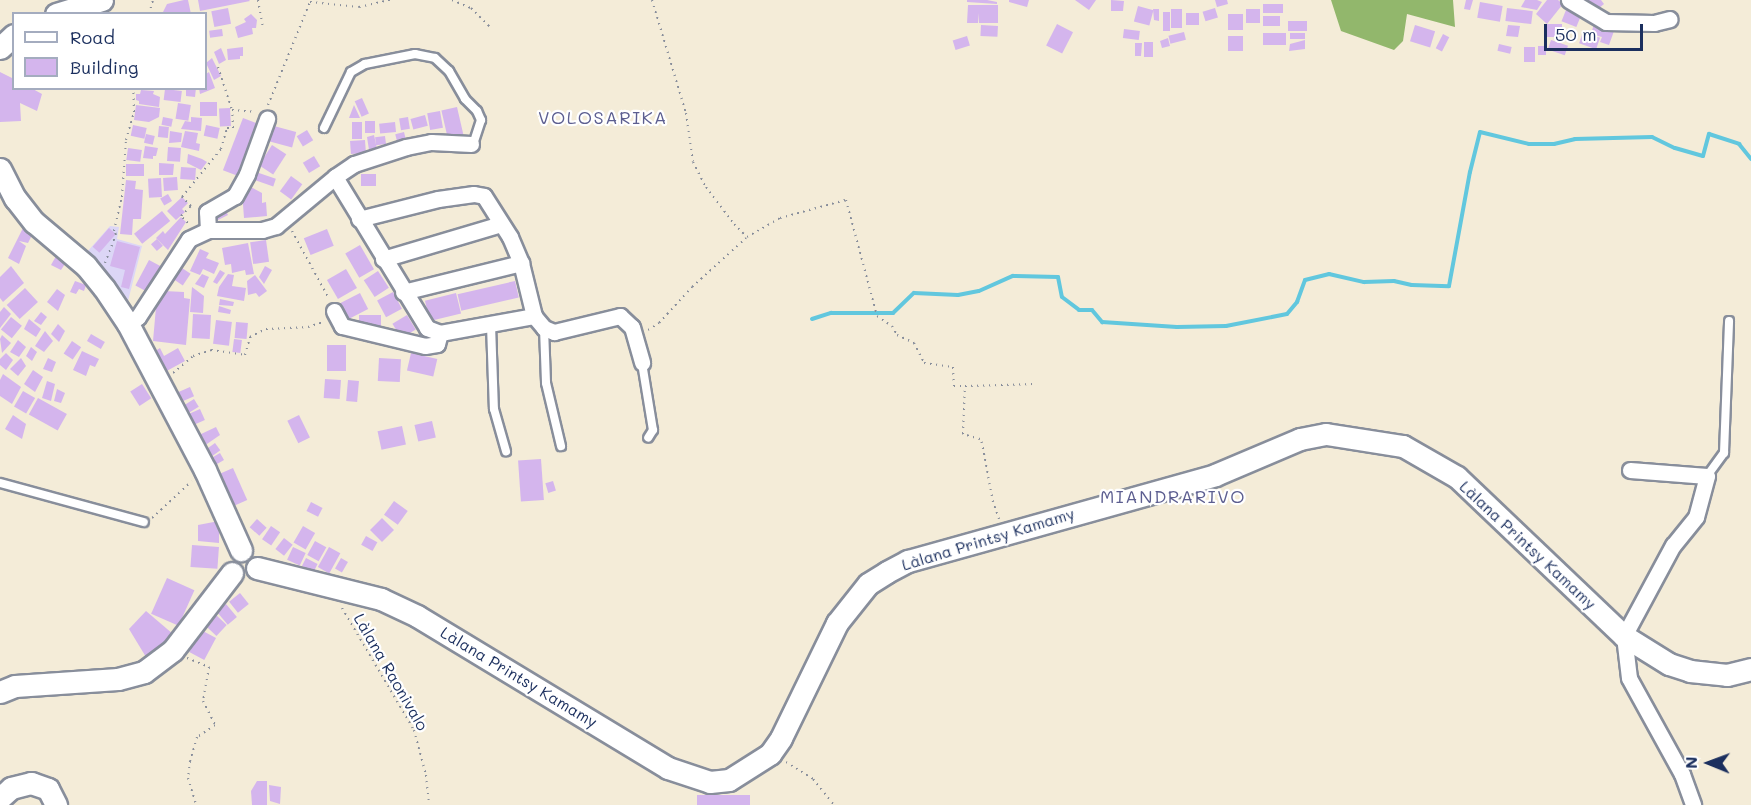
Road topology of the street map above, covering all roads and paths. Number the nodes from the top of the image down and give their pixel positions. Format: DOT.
graph roads {
  1 [pos="102,0"];
  2 [pos="258,0"];
  3 [pos="390,0"];
  4 [pos="452,0"];
  5 [pos="652,0"];
  6 [pos="1569,0"];
  7 [pos="310,1"];
  8 [pos="63,12"];
  9 [pos="1670,19"];
  10 [pos="490,27"];
  11 [pos="263,29"];
  12 [pos="12,37"];
  13 [pos="0,48"];
  14 [pos="218,67"];
  15 [pos="133,90"];
  16 [pos="232,110"];
  17 [pos="267,119"];
  18 [pos="324,128"];
  19 [pos="471,144"];
  20 [pos="0,169"];
  21 [pos="335,177"];
  22 [pos="360,219"];
  23 [pos="285,220"];
  24 [pos="501,224"];
  25 [pos="208,230"];
  26 [pos="747,237"];
  27 [pos="189,239"];
  28 [pos="383,259"];
  29 [pos="521,263"];
  30 [pos="104,288"];
  31 [pos="403,292"];
  32 [pos="332,316"];
  33 [pos="534,316"];
  34 [pos="1729,321"];
  35 [pos="128,324"];
  36 [pos="491,325"];
  37 [pos="544,328"];
  38 [pos="440,333"];
  39 [pos="635,338"];
  40 [pos="642,363"];
  41 [pos="174,372"];
  42 [pos="1033,384"];
  43 [pos="965,386"];
  44 [pos="648,438"];
  45 [pos="561,446"];
  46 [pos="506,451"];
  47 [pos="205,470"];
  48 [pos="1630,470"];
  49 [pos="1707,476"];
  50 [pos="0,483"];
  51 [pos="144,522"];
  52 [pos="1004,533"];
  53 [pos="240,550"];
  54 [pos="257,568"];
  55 [pos="232,573"];
  56 [pos="338,587"];
  57 [pos="1624,636"];
  58 [pos="172,650"];
  59 [pos="1751,669"];
  60 [pos="0,692"];
  61 [pos="770,754"];
  62 [pos="0,798"];
  63 [pos="56,805"];
  64 [pos="196,805"];
  65 [pos="429,805"];
  66 [pos="834,805"];
  67 [pos="1693,805"];
  1 -- 8 [label="street"];
  2 -- 11 [label="path"];
  3 -- 7 [label="path"];
  4 -- 10 [label="path"];
  5 -- 26 [label="path"];
  6 -- 9 [label="street"];
  7 -- 16 [label="path"];
  12 -- 13 [label="street"];
  14 -- 16 [label="path"];
  15 -- 30 [label="path"];
  16 -- 27 [label="path"];
  17 -- 25 [label="street"];
  18 -- 19 [label="lane"];
  19 -- 21 [label="street"];
  20 -- 30 [label="street"];
  21 -- 22 [label="street"];
  21 -- 23 [label="street"];
  22 -- 24 [label="street"];
  22 -- 28 [label="street"];
  23 -- 25 [label="street"];
  23 -- 32 [label="path"];
  24 -- 28 [label="street"];
  24 -- 29 [label="street"];
  25 -- 27 [label="street"];
  26 -- 39 [label="path"];
  26 -- 43 [label="path"];
  27 -- 35 [label="street"];
  28 -- 31 [label="street"];
  29 -- 31 [label="street"];
  29 -- 33 [label="street"];
  30 -- 35 [label="street"];
  31 -- 38 [label="street"];
  32 -- 38 [label="street"];
  32 -- 41 [label="path"];
  33 -- 36 [label="street"];
  33 -- 37 [label="street"];
  34 -- 49 [label="lane"];
  35 -- 47 [label="street"];
  36 -- 38 [label="street"];
  36 -- 46 [label="lane"];
  37 -- 39 [label="street"];
  37 -- 45 [label="lane"];
  39 -- 40 [label="street"];
  40 -- 44 [label="lane"];
  42 -- 43 [label="path"];
  43 -- 52 [label="path"];
  47 -- 51 [label="path"];
  47 -- 53 [label="street"];
  48 -- 49 [label="street"];
  49 -- 57 [label="street"];
  50 -- 51 [label="lane"];
  52 -- 57 [label="street, Làlana Printsy Kamamy"];
  52 -- 61 [label="street, Làlana Printsy Kamamy"];
  53 -- 54 [label="street"];
  53 -- 55 [label="street"];
  54 -- 55 [label="street"];
  54 -- 56 [label="street, Làlana Printsy Kamamy"];
  55 -- 58 [label="street"];
  56 -- 61 [label="street, Làlana Printsy Kamamy"];
  56 -- 65 [label="path, Làlana Raonivalo"];
  57 -- 59 [label="street, Làlana Printsy Kamamy"];
  57 -- 67 [label="street"];
  58 -- 60 [label="street"];
  58 -- 64 [label="path"];
  61 -- 66 [label="path"];
  62 -- 63 [label="street"];
}
